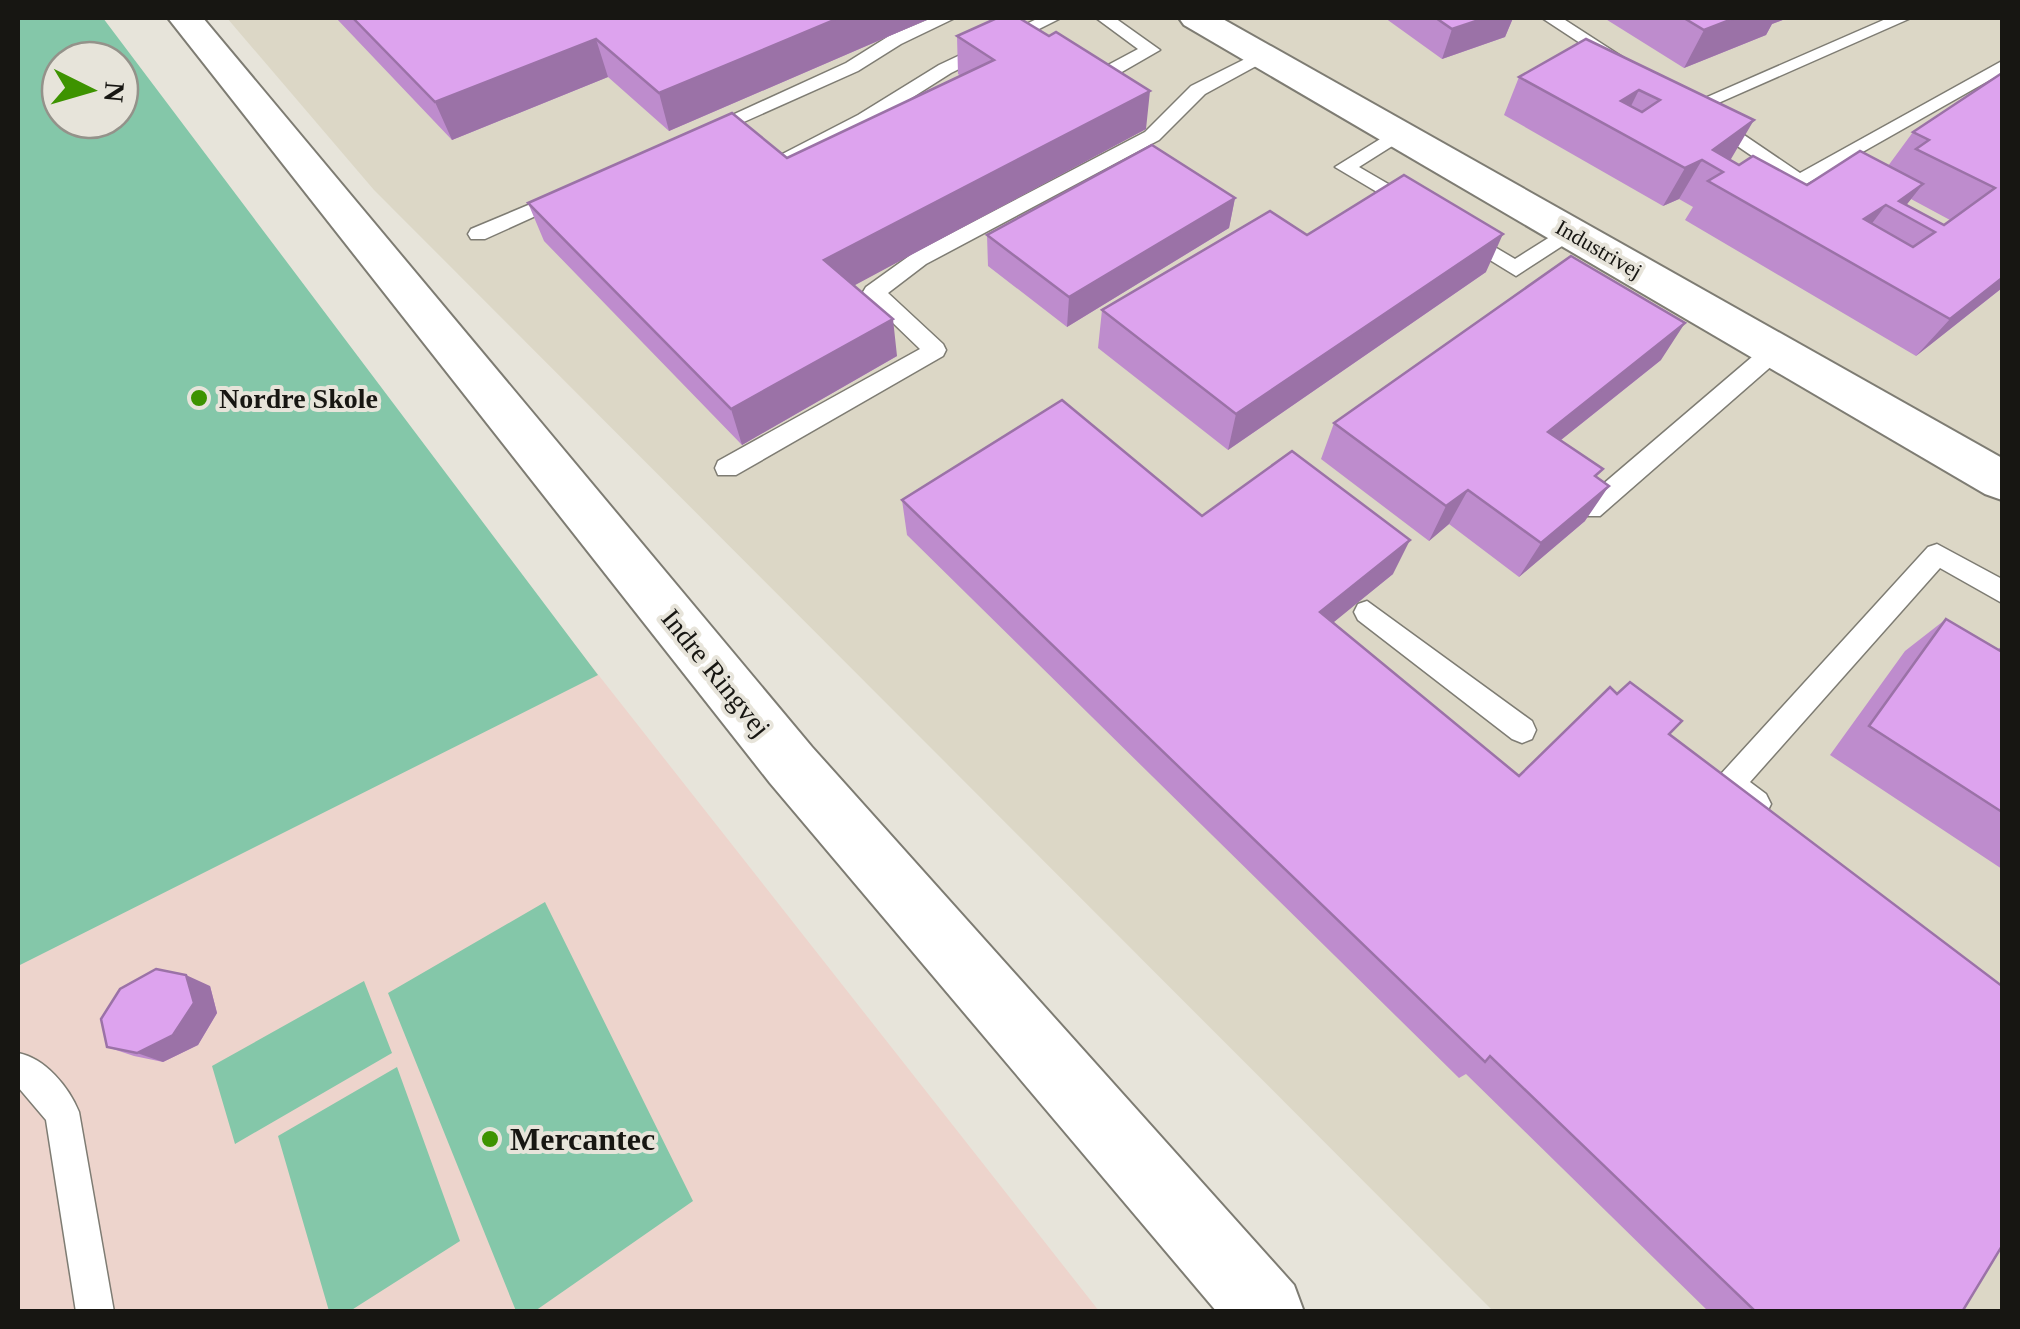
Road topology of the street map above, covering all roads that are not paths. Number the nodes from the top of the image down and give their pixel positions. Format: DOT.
graph roads {
  1 [pos="185,18"];
  2 [pos="946,18"];
  3 [pos="1052,18"];
  4 [pos="1104,18"];
  5 [pos="1196,18"];
  6 [pos="1552,18"];
  7 [pos="1902,18"];
  8 [pos="1263,55"];
  9 [pos="1064,61"];
  10 [pos="2002,66"];
  11 [pos="1632,69"];
  12 [pos="1398,134"];
  13 [pos="692,138"];
  14 [pos="772,164"];
  15 [pos="585,186"];
  16 [pos="1570,232"];
  17 [pos="478,234"];
  18 [pos="1774,351"];
  19 [pos="727,468"];
  20 [pos="1997,470"];
  21 [pos="1591,510"];
  22 [pos="2002,592"];
  23 [pos="1367,612"];
  24 [pos="1522,730"];
  25 [pos="1776,819"];
  26 [pos="18,1070"];
  27 [pos="96,1312"];
  28 [pos="1267,1312"];
  1 -- 28 [label="street, Indre Ringvej"];
  2 -- 13 [label="lane"];
  3 -- 14 [label="lane"];
  4 -- 9 [label="lane"];
  5 -- 8 [label="street, Industrivej"];
  6 -- 11 [label="lane"];
  7 -- 10 [label="lane"];
  8 -- 12 [label="street, Industrivej"];
  8 -- 19 [label="lane"];
  12 -- 16 [label="street, Industrivej"];
  12 -- 16 [label="lane"];
  15 -- 17 [label="lane"];
  16 -- 18 [label="street, Industrivej"];
  18 -- 20 [label="street, Industrivej"];
  18 -- 21 [label="lane"];
  22 -- 25 [label="lane"];
  23 -- 24 [label="lane"];
  26 -- 27 [label="lane"];
}
